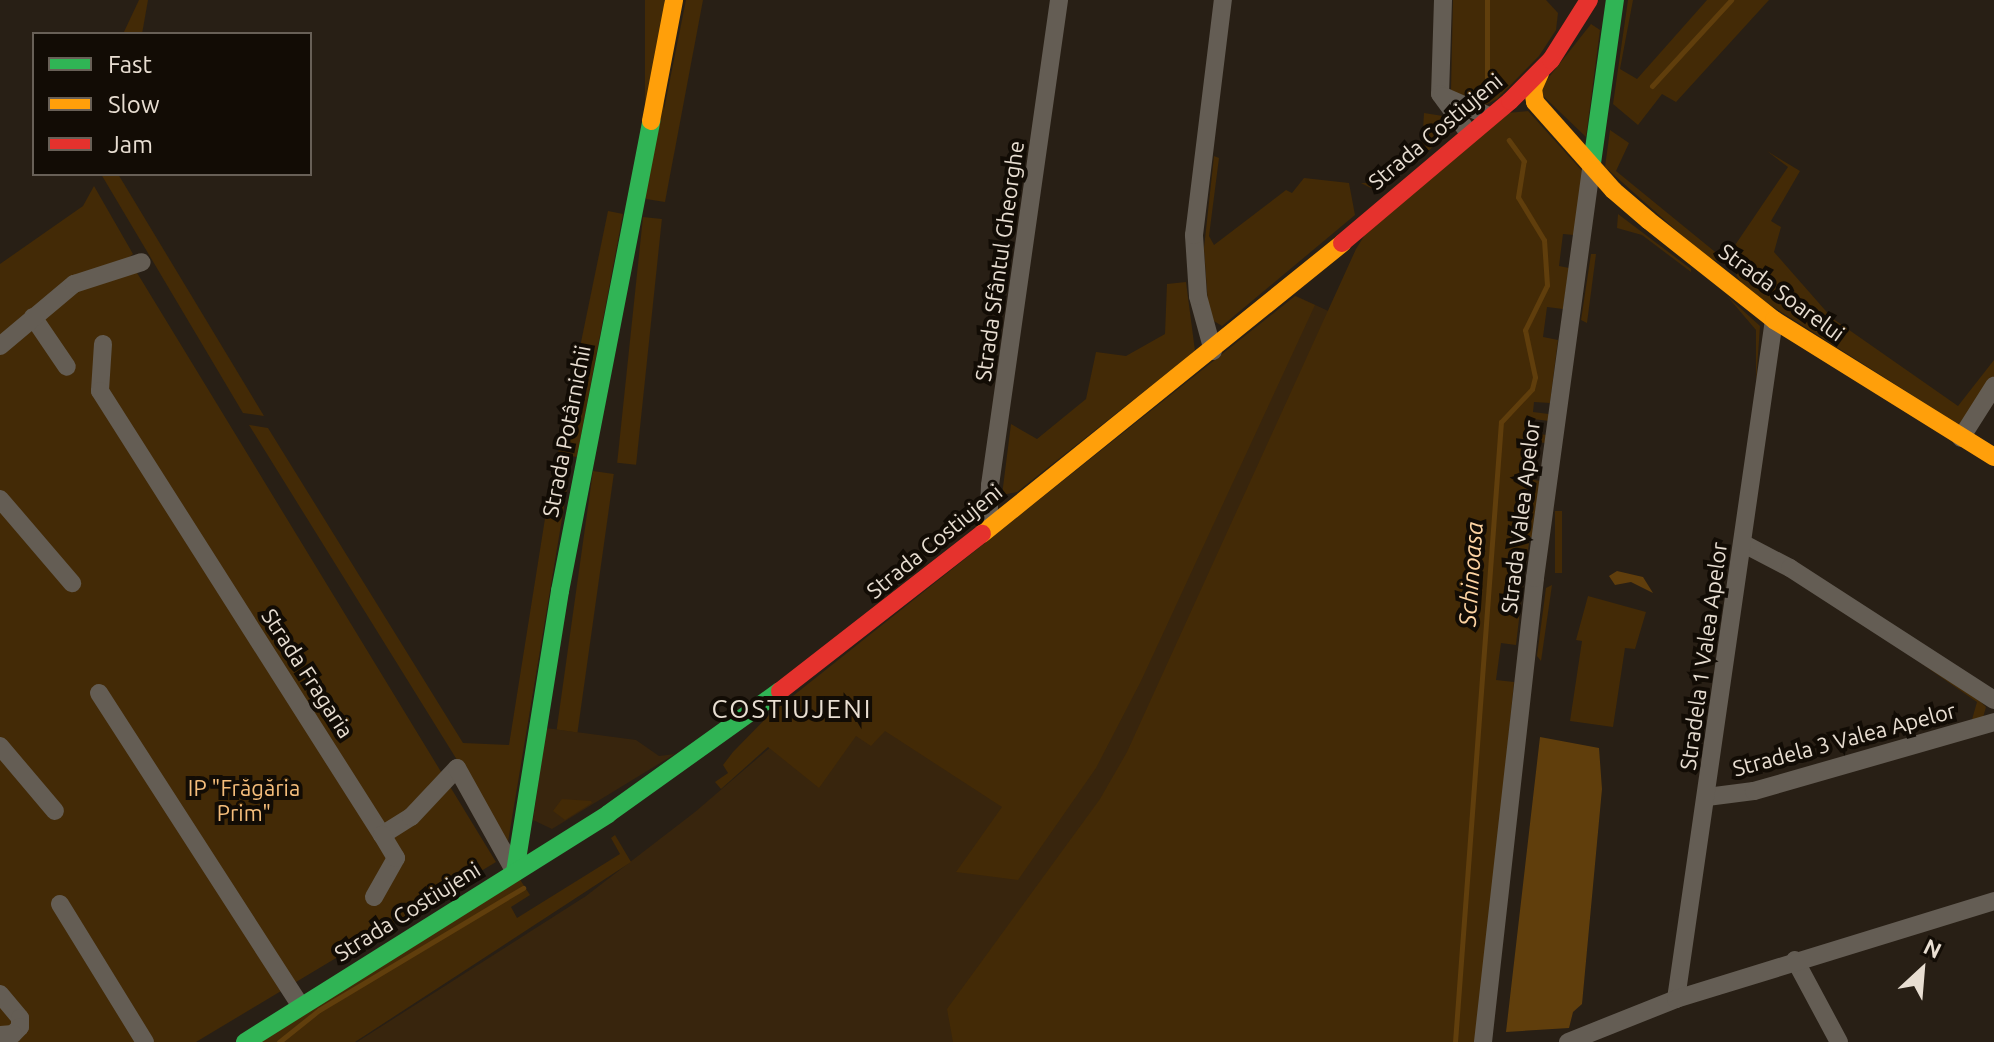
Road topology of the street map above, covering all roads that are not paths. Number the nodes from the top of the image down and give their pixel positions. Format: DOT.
graph roads {
  1 [pos="674,0"];
  2 [pos="1059,0"];
  3 [pos="1223,0"];
  4 [pos="1443,0"];
  5 [pos="1615,0"];
  6 [pos="1581,4"];
  7 [pos="1612,29"];
  8 [pos="1540,73"];
  9 [pos="1440,94"];
  10 [pos="1510,101"];
  11 [pos="1535,102"];
  12 [pos="1489,116"];
  13 [pos="1598,123"];
  14 [pos="1468,132"];
  15 [pos="1574,140"];
  16 [pos="1592,163"];
  17 [pos="142,262"];
  18 [pos="33,317"];
  19 [pos="1774,320"];
  20 [pos="103,344"];
  21 [pos="0,346"];
  22 [pos="1213,351"];
  23 [pos="67,367"];
  24 [pos="1994,386"];
  25 [pos="1961,438"];
  26 [pos="1994,457"];
  27 [pos="0,499"];
  28 [pos="988,528"];
  29 [pos="1744,544"];
  30 [pos="72,583"];
  31 [pos="99,693"];
  32 [pos="1994,700"];
  33 [pos="1994,722"];
  34 [pos="0,746"];
  35 [pos="1707,797"];
  36 [pos="55,811"];
  37 [pos="382,835"];
  38 [pos="515,872"];
  39 [pos="374,897"];
  40 [pos="1994,901"];
  41 [pos="60,904"];
  42 [pos="1795,960"];
  43 [pos="0,994"];
  44 [pos="1676,999"];
  45 [pos="300,1005"];
  46 [pos="0,1035"];
  47 [pos="145,1042"];
  48 [pos="245,1042"];
  49 [pos="1483,1042"];
  50 [pos="1568,1042"];
  51 [pos="1839,1042"];
  1 -- 38 [label="street, Strada Potârnichii"];
  2 -- 28 [label="street, Strada Sfântul Gheorghe"];
  3 -- 22 [label="street"];
  4 -- 9 [label="street"];
  5 -- 7 [label="street, Strada Valea Apelor"];
  6 -- 7 [label="street"];
  6 -- 8 [label="street, Strada Costiujeni"];
  7 -- 13 [label="street, Strada Valea Apelor"];
  8 -- 10 [label="street, Strada Costiujeni"];
  8 -- 11 [label="street"];
  9 -- 12 [label="street"];
  9 -- 14 [label="street"];
  10 -- 11 [label="street"];
  10 -- 12 [label="street, Strada Costiujeni"];
  11 -- 15 [label="street, Strada Soarelui"];
  12 -- 14 [label="street, Strada Costiujeni"];
  13 -- 15 [label="street"];
  13 -- 16 [label="street, Strada Valea Apelor"];
  14 -- 22 [label="street, Strada Costiujeni"];
  15 -- 16 [label="street, Strada Soarelui"];
  16 -- 19 [label="street, Strada Soarelui"];
  16 -- 49 [label="street, Strada Valea Apelor"];
  17 -- 18 [label="street"];
  18 -- 21 [label="street"];
  18 -- 23 [label="street"];
  19 -- 25 [label="street, Strada Soarelui"];
  19 -- 29 [label="street, Stradela 1 Valea Apelor"];
  20 -- 37 [label="street, Strada Fragaria"];
  22 -- 28 [label="street, Strada Costiujeni"];
  24 -- 25 [label="street"];
  25 -- 26 [label="street, Strada Soarelui"];
  27 -- 30 [label="street"];
  28 -- 38 [label="street, Strada Costiujeni"];
  29 -- 32 [label="street"];
  29 -- 35 [label="street, Stradela 1 Valea Apelor"];
  31 -- 45 [label="street"];
  33 -- 35 [label="street, Stradela 3 Valea Apelor"];
  34 -- 36 [label="street"];
  35 -- 44 [label="street, Stradela 1 Valea Apelor"];
  37 -- 38 [label="street"];
  37 -- 39 [label="street, Strada Fragaria"];
  38 -- 45 [label="street, Strada Costiujeni"];
  40 -- 42 [label="street"];
  41 -- 47 [label="street"];
  42 -- 44 [label="street"];
  42 -- 51 [label="street"];
  43 -- 46 [label="street"];
  44 -- 50 [label="street"];
  45 -- 48 [label="street, Strada Costiujeni"];
}
